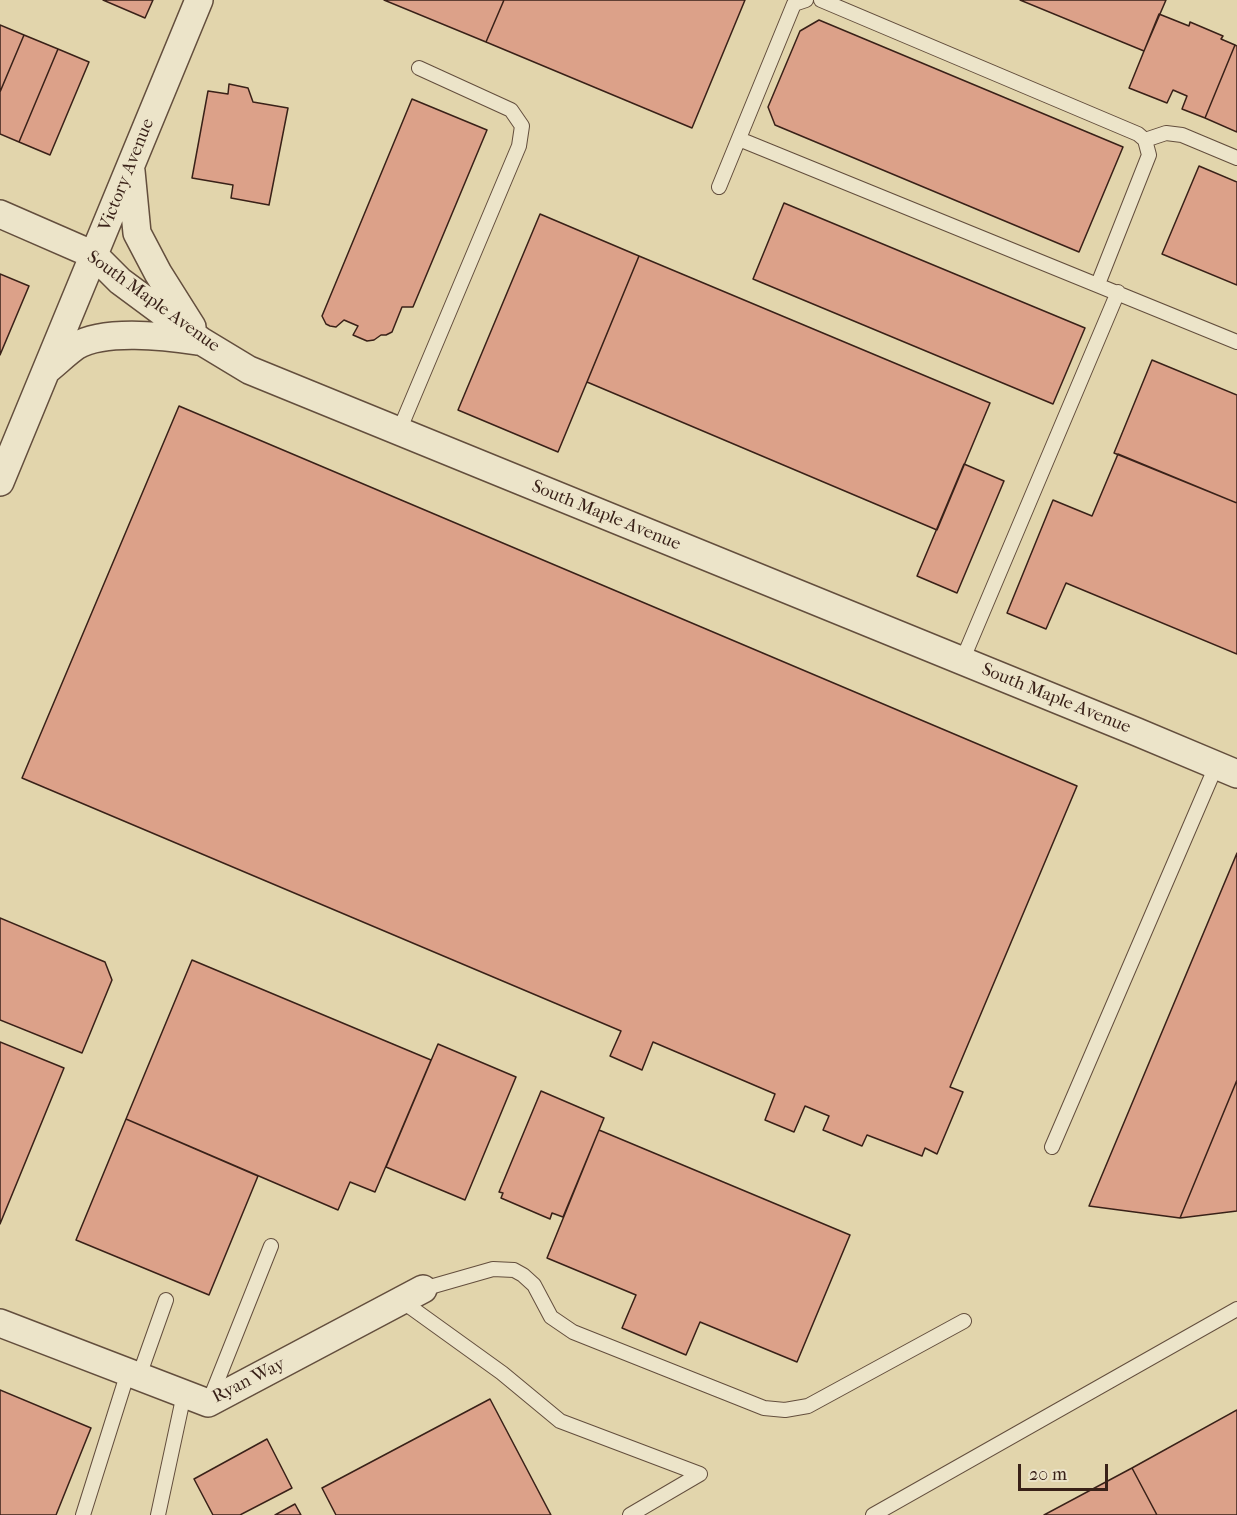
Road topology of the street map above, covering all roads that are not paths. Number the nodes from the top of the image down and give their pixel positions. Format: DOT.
graph roads {
  1 [pos="199,0"];
  2 [pos="806,0"];
  3 [pos="822,0"];
  4 [pos="418,68"];
  5 [pos="739,139"];
  6 [pos="1145,140"];
  7 [pos="1237,158"];
  8 [pos="130,168"];
  9 [pos="719,187"];
  10 [pos="0,214"];
  11 [pos="94,255"];
  12 [pos="1098,284"];
  13 [pos="1118,292"];
  14 [pos="201,341"];
  15 [pos="1237,342"];
  16 [pos="46,370"];
  17 [pos="399,431"];
  18 [pos="0,482"];
  19 [pos="962,661"];
  20 [pos="1227,770"];
  21 [pos="1052,1147"];
  22 [pos="271,1246"];
  23 [pos="412,1295"];
  24 [pos="166,1300"];
  25 [pos="1237,1309"];
  26 [pos="964,1321"];
  27 [pos="0,1323"];
  28 [pos="134,1374"];
  29 [pos="196,1399"];
  30 [pos="82,1515"];
  31 [pos="158,1515"];
  32 [pos="630,1515"];
  33 [pos="873,1515"];
  1 -- 8 [label="street, Victory Avenue"];
  2 -- 5 [label="lane"];
  3 -- 6 [label="lane"];
  4 -- 17 [label="lane"];
  5 -- 9 [label="lane"];
  5 -- 12 [label="lane"];
  6 -- 7 [label="lane"];
  6 -- 12 [label="lane"];
  8 -- 11 [label="street, Victory Avenue"];
  8 -- 14 [label="street"];
  10 -- 11 [label="street, South Maple Avenue"];
  11 -- 14 [label="street, South Maple Avenue"];
  11 -- 16 [label="street, Victory Avenue"];
  12 -- 13 [label="lane"];
  13 -- 15 [label="lane"];
  13 -- 19 [label="lane"];
  14 -- 16 [label="street"];
  14 -- 17 [label="street, South Maple Avenue"];
  16 -- 18 [label="street, Victory Avenue"];
  17 -- 19 [label="street, South Maple Avenue"];
  19 -- 20 [label="street, South Maple Avenue"];
  20 -- 21 [label="lane"];
  22 -- 29 [label="lane"];
  23 -- 26 [label="lane"];
  23 -- 29 [label="street, Ryan Way"];
  23 -- 32 [label="lane"];
  24 -- 28 [label="lane"];
  25 -- 33 [label="lane"];
  27 -- 28 [label="street, Ryan Way"];
  28 -- 29 [label="street, Ryan Way"];
  28 -- 30 [label="lane"];
  29 -- 31 [label="lane"];
}
